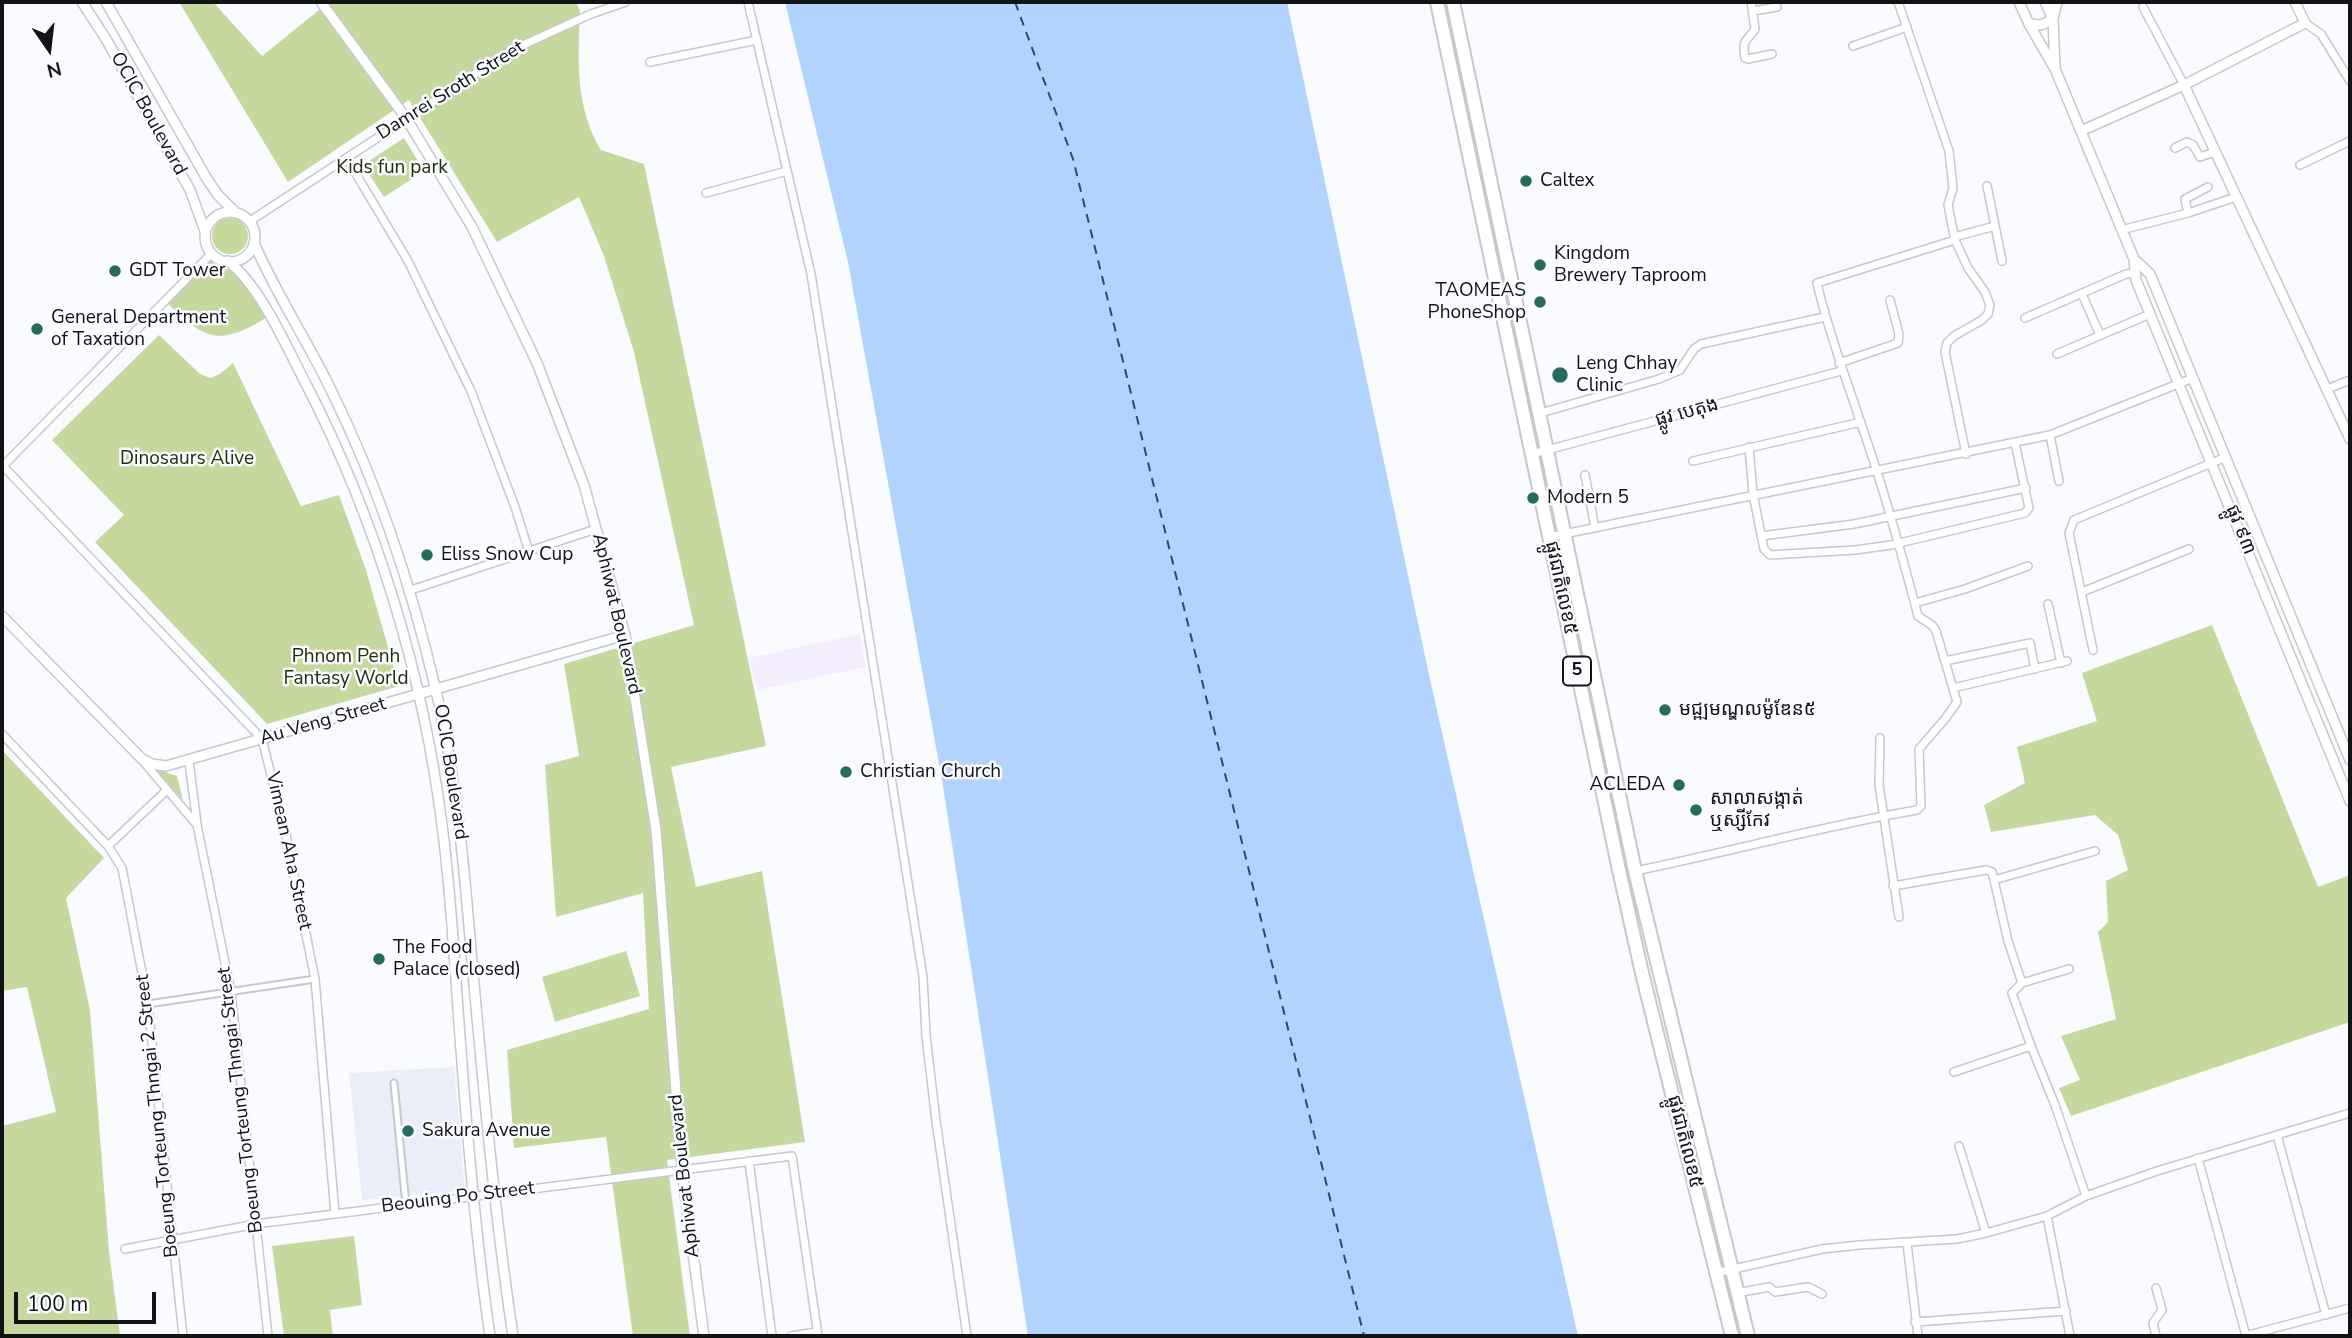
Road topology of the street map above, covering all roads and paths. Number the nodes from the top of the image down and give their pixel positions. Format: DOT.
graph roads {
  1 [pos="82,2"];
  2 [pos="106,2"];
  3 [pos="321,2"];
  4 [pos="626,2"];
  5 [pos="748,2"];
  6 [pos="1437,2"];
  7 [pos="1453,2"];
  8 [pos="1751,2"];
  9 [pos="1898,2"];
  10 [pos="2019,2"];
  11 [pos="2045,2"];
  12 [pos="2057,2"];
  13 [pos="2295,2"];
  14 [pos="1777,7"];
  15 [pos="2143,7"];
  16 [pos="1754,11"];
  17 [pos="2053,19"];
  18 [pos="2305,23"];
  19 [pos="2028,24"];
  20 [pos="1907,27"];
  21 [pos="757,40"];
  22 [pos="1853,46"];
  23 [pos="1772,54"];
  24 [pos="650,61"];
  25 [pos="2055,69"];
  26 [pos="2350,81"];
  27 [pos="2184,85"];
  28 [pos="406,118"];
  29 [pos="2081,131"];
  30 [pos="2350,141"];
  31 [pos="2175,148"];
  32 [pos="2215,152"];
  33 [pos="346,159"];
  34 [pos="2300,165"];
  35 [pos="787,171"];
  36 [pos="1987,186"];
  37 [pos="2208,187"];
  38 [pos="706,193"];
  39 [pos="2236,197"];
  40 [pos="236,212"];
  41 [pos="2188,213"];
  42 [pos="250,221"];
  43 [pos="1995,226"];
  44 [pos="2122,230"];
  45 [pos="205,231"];
  46 [pos="1955,238"];
  47 [pos="254,243"];
  48 [pos="211,254"];
  49 [pos="2134,258"];
  50 [pos="228,261"];
  51 [pos="2002,261"];
  52 [pos="2136,274"];
  53 [pos="2082,293"];
  54 [pos="1890,300"];
  55 [pos="2150,314"];
  56 [pos="1825,317"];
  57 [pos="2025,318"];
  58 [pos="2100,335"];
  59 [pos="2057,354"];
  60 [pos="1840,367"];
  61 [pos="2193,379"];
  62 [pos="2350,380"];
  63 [pos="2179,384"];
  64 [pos="2327,389"];
  65 [pos="1539,414"];
  66 [pos="1525,416"];
  67 [pos="1861,422"];
  68 [pos="2050,435"];
  69 [pos="2350,439"];
  70 [pos="2015,443"];
  71 [pos="1749,447"];
  72 [pos="1547,451"];
  73 [pos="1532,454"];
  74 [pos="1966,454"];
  75 [pos="2226,457"];
  76 [pos="1693,461"];
  77 [pos="2212,463"];
  78 [pos="2,466"];
  79 [pos="1875,471"];
  80 [pos="1585,475"];
  81 [pos="2059,481"];
  82 [pos="2026,488"];
  83 [pos="1753,494"];
  84 [pos="1890,517"];
  85 [pos="1595,528"];
  86 [pos="596,529"];
  87 [pos="1564,534"];
  88 [pos="1761,536"];
  89 [pos="1549,537"];
  90 [pos="1898,543"];
  91 [pos="2189,549"];
  92 [pos="529,552"];
  93 [pos="2028,566"];
  94 [pos="408,590"];
  95 [pos="2082,592"];
  96 [pos="1915,603"];
  97 [pos="2048,604"];
  98 [pos="2,617"];
  99 [pos="625,635"];
  100 [pos="2093,650"];
  101 [pos="1945,661"];
  102 [pos="2035,669"];
  103 [pos="1953,688"];
  104 [pos="436,690"];
  105 [pos="418,695"];
  106 [pos="2,734"];
  107 [pos="1880,738"];
  108 [pos="262,739"];
  109 [pos="142,759"];
  110 [pos="2350,760"];
  111 [pos="189,761"];
  112 [pos="167,790"];
  113 [pos="2350,801"];
  114 [pos="1883,815"];
  115 [pos="197,825"];
  116 [pos="108,846"];
  117 [pos="2095,851"];
  118 [pos="1634,871"];
  119 [pos="1994,880"];
  120 [pos="1893,886"];
  121 [pos="1899,917"];
  122 [pos="2069,969"];
  123 [pos="315,979"];
  124 [pos="2022,983"];
  125 [pos="231,992"];
  126 [pos="148,1004"];
  127 [pos="2031,1046"];
  128 [pos="1954,1072"];
  129 [pos="394,1083"];
  130 [pos="2350,1114"];
  131 [pos="2277,1135"];
  132 [pos="1959,1146"];
  133 [pos="2198,1158"];
  134 [pos="749,1161"];
  135 [pos="682,1170"];
  136 [pos="494,1194"];
  137 [pos="473,1196"];
  138 [pos="2086,1196"];
  139 [pos="406,1205"];
  140 [pos="335,1214"];
  141 [pos="2047,1216"];
  142 [pos="256,1224"];
  143 [pos="1986,1233"];
  144 [pos="172,1240"];
  145 [pos="1907,1243"];
  146 [pos="125,1249"];
  147 [pos="1731,1269"];
  148 [pos="1716,1273"];
  149 [pos="2156,1288"];
  150 [pos="1737,1293"];
  151 [pos="1822,1294"];
  152 [pos="2350,1308"];
  153 [pos="2066,1311"];
  154 [pos="2326,1315"];
  155 [pos="1915,1322"];
  156 [pos="817,1334"];
  157 [pos="183,1336"];
  158 [pos="268,1336"];
  159 [pos="490,1336"];
  160 [pos="513,1336"];
  161 [pos="704,1336"];
  162 [pos="772,1336"];
  163 [pos="791,1336"];
  164 [pos="967,1336"];
  165 [pos="1732,1336"];
  166 [pos="1748,1336"];
  167 [pos="1917,1336"];
  168 [pos="2070,1336"];
  169 [pos="2156,1336"];
  170 [pos="2246,1336"];
  1 -- 45 [label="street, OCIC Boulevard"];
  2 -- 40 [label="street, OCIC Boulevard"];
  3 -- 28 [label="street, Aphiwat Boulevard"];
  4 -- 28 [label="street, Damrei Sroth Street"];
  5 -- 21 [label="street"];
  6 -- 66 [label="highway, ផ្លូវជាតិលេខ៥ / 5"];
  7 -- 65 [label="highway, ផ្លូវជាតិលេខ៥ / 5"];
  8 -- 16 [label="street"];
  9 -- 20 [label="street"];
  10 -- 19 [label="street, ផ្លូវ ៩៣"];
  11 -- 17 [label="street"];
  12 -- 17 [label="street"];
  13 -- 18 [label="street"];
  14 -- 16 [label="street"];
  15 -- 27 [label="street"];
  16 -- 23 [label="street"];
  17 -- 19 [label="street"];
  17 -- 25 [label="street"];
  18 -- 26 [label="street"];
  18 -- 27 [label="street"];
  19 -- 25 [label="street, ផ្លូវ ៩៣"];
  20 -- 22 [label="street"];
  20 -- 46 [label="street"];
  21 -- 24 [label="street"];
  21 -- 35 [label="street"];
  25 -- 29 [label="street, ផ្លូវ ៩៣"];
  27 -- 29 [label="street"];
  27 -- 32 [label="street"];
  28 -- 33 [label="street, Damrei Sroth Street"];
  28 -- 86 [label="street, Aphiwat Boulevard"];
  29 -- 44 [label="street, ផ្លូវ ៩៣"];
  30 -- 34 [label="street"];
  31 -- 32 [label="street"];
  32 -- 39 [label="street"];
  33 -- 42 [label="street, Damrei Sroth Street"];
  33 -- 92 [label="street"];
  35 -- 38 [label="street"];
  35 -- 164 [label="street"];
  36 -- 43 [label="street"];
  37 -- 41 [label="street"];
  39 -- 41 [label="street"];
  39 -- 64 [label="street"];
  40 -- 42 [label="street"];
  40 -- 45 [label="street"];
  41 -- 44 [label="street"];
  42 -- 47 [label="street"];
  43 -- 46 [label="street"];
  43 -- 51 [label="street"];
  44 -- 49 [label="street, ផ្លូវ ៩៣"];
  45 -- 48 [label="street"];
  46 -- 56 [label="street"];
  46 -- 74 [label="street"];
  47 -- 50 [label="street"];
  47 -- 94 [label="street, OCIC Boulevard"];
  48 -- 50 [label="street"];
  48 -- 78 [label="street"];
  49 -- 52 [label="street, ផ្លូវ ៩៣"];
  49 -- 61 [label="street, ផ្លូវ ៩៣"];
  50 -- 105 [label="street, OCIC Boulevard"];
  52 -- 53 [label="street"];
  52 -- 55 [label="street, ផ្លូវ ៩៣"];
  53 -- 57 [label="street"];
  53 -- 58 [label="street"];
  54 -- 60 [label="street, ផ្លូវ បេតុង"];
  55 -- 58 [label="street"];
  55 -- 63 [label="street, ផ្លូវ ៩៣"];
  56 -- 60 [label="street"];
  56 -- 65 [label="street"];
  58 -- 59 [label="street"];
  60 -- 67 [label="street"];
  60 -- 72 [label="street, ផ្លូវ បេតុង"];
  61 -- 63 [label="street"];
  61 -- 75 [label="street, ផ្លូវ ៩៣"];
  62 -- 64 [label="street"];
  63 -- 68 [label="street"];
  63 -- 77 [label="street, ផ្លូវ ៩៣"];
  64 -- 69 [label="street"];
  65 -- 66 [label="street"];
  65 -- 72 [label="highway, ផ្លូវជាតិលេខ៥ / 5"];
  66 -- 73 [label="highway, ផ្លូវជាតិលេខ៥ / 5"];
  67 -- 71 [label="street"];
  67 -- 79 [label="street"];
  68 -- 70 [label="street"];
  68 -- 81 [label="street"];
  70 -- 74 [label="street"];
  70 -- 82 [label="street"];
  71 -- 76 [label="street"];
  71 -- 83 [label="street"];
  72 -- 73 [label="street, ផ្លូវ បេតុង"];
  72 -- 87 [label="highway, ផ្លូវជាតិលេខ៥ / 5"];
  73 -- 89 [label="highway, ផ្លូវជាតិលេខ៥ / 5"];
  74 -- 79 [label="street"];
  75 -- 77 [label="street"];
  75 -- 110 [label="street, ផ្លូវ ៩៣"];
  77 -- 95 [label="street"];
  77 -- 113 [label="street, ផ្លូវ ៩៣"];
  78 -- 108 [label="street, Vimean Aha Street"];
  79 -- 83 [label="street"];
  79 -- 84 [label="street"];
  80 -- 85 [label="street"];
  82 -- 84 [label="street"];
  82 -- 90 [label="street"];
  83 -- 85 [label="street"];
  83 -- 88 [label="street"];
  84 -- 88 [label="street"];
  84 -- 90 [label="street"];
  85 -- 87 [label="street"];
  86 -- 92 [label="street"];
  86 -- 99 [label="street, Aphiwat Boulevard"];
  87 -- 89 [label="street"];
  87 -- 118 [label="highway, ផ្លូវជាតិលេខ៥ / 5"];
  88 -- 90 [label="street"];
  89 -- 148 [label="highway, ផ្លូវជាតិលេខ៥ / 5"];
  90 -- 96 [label="street"];
  91 -- 95 [label="street"];
  92 -- 94 [label="street"];
  93 -- 96 [label="street"];
  94 -- 104 [label="street, OCIC Boulevard"];
  95 -- 100 [label="street"];
  96 -- 101 [label="street"];
  97 -- 102 [label="street"];
  98 -- 109 [label="street, Boeung Torteung Thngai Street"];
  99 -- 104 [label="street, Au Veng Street"];
  99 -- 135 [label="street, Aphiwat Boulevard"];
  101 -- 102 [label="street"];
  101 -- 103 [label="street"];
  102 -- 103 [label="street"];
  103 -- 114 [label="street"];
  104 -- 105 [label="street, Au Veng Street"];
  104 -- 136 [label="street, OCIC Boulevard"];
  105 -- 108 [label="street, Au Veng Street"];
  105 -- 137 [label="street, OCIC Boulevard"];
  106 -- 116 [label="street, Boeung Torteung Thngai 2 Street"];
  107 -- 114 [label="street"];
  108 -- 111 [label="street, Au Veng Street"];
  108 -- 123 [label="street, Vimean Aha Street"];
  109 -- 111 [label="street, Au Veng Street"];
  109 -- 112 [label="street, Boeung Torteung Thngai Street"];
  111 -- 115 [label="street, Boeung Torteung Thngai Street"];
  112 -- 115 [label="street, Boeung Torteung Thngai Street"];
  112 -- 116 [label="street"];
  114 -- 118 [label="street"];
  114 -- 120 [label="street"];
  115 -- 125 [label="street, Boeung Torteung Thngai Street"];
  116 -- 126 [label="street, Boeung Torteung Thngai 2 Street"];
  117 -- 119 [label="street"];
  118 -- 147 [label="highway, ផ្លូវជាតិលេខ៥ / 5"];
  119 -- 120 [label="street"];
  119 -- 124 [label="street"];
  120 -- 121 [label="street"];
  122 -- 124 [label="street"];
  123 -- 125 [label="street"];
  123 -- 140 [label="street, Vimean Aha Street"];
  124 -- 127 [label="street"];
  125 -- 126 [label="street"];
  125 -- 142 [label="street, Boeung Torteung Thngai Street"];
  126 -- 144 [label="street, Boeung Torteung Thngai 2 Street"];
  127 -- 128 [label="street"];
  127 -- 138 [label="street"];
  129 -- 139 [label="street"];
  130 -- 131 [label="street"];
  131 -- 133 [label="street"];
  131 -- 154 [label="street"];
  132 -- 143 [label="street"];
  133 -- 138 [label="street"];
  133 -- 170 [label="street"];
  134 -- 135 [label="street, Beouing Po Street"];
  134 -- 156 [label="street, Beouing Po Street"];
  134 -- 162 [label="street"];
  135 -- 136 [label="street, Beouing Po Street"];
  135 -- 161 [label="street, Aphiwat Boulevard"];
  136 -- 137 [label="street, Beouing Po Street"];
  136 -- 160 [label="street, OCIC Boulevard"];
  137 -- 139 [label="street, Beouing Po Street"];
  137 -- 159 [label="street, OCIC Boulevard"];
  138 -- 141 [label="street"];
  139 -- 140 [label="street, Beouing Po Street"];
  140 -- 142 [label="street, Beouing Po Street"];
  141 -- 143 [label="street"];
  141 -- 153 [label="street"];
  142 -- 144 [label="street, Beouing Po Street"];
  142 -- 158 [label="street, Boeung Torteung Thngai Street"];
  143 -- 145 [label="street"];
  144 -- 146 [label="street, Beouing Po Street"];
  144 -- 157 [label="street, Boeung Torteung Thngai 2 Street"];
  145 -- 147 [label="street"];
  145 -- 155 [label="street"];
  147 -- 148 [label="street"];
  147 -- 150 [label="highway, ផ្លូវជាតិលេខ៥ / 5"];
  148 -- 165 [label="highway, ផ្លូវជាតិលេខ៥ / 5"];
  149 -- 169 [label="street"];
  150 -- 151 [label="street"];
  150 -- 166 [label="highway, ផ្លូវជាតិលេខ៥ / 5"];
  152 -- 154 [label="street"];
  153 -- 155 [label="street"];
  153 -- 168 [label="street"];
  154 -- 170 [label="street"];
  155 -- 167 [label="street"];
  156 -- 163 [label="street"];
}
